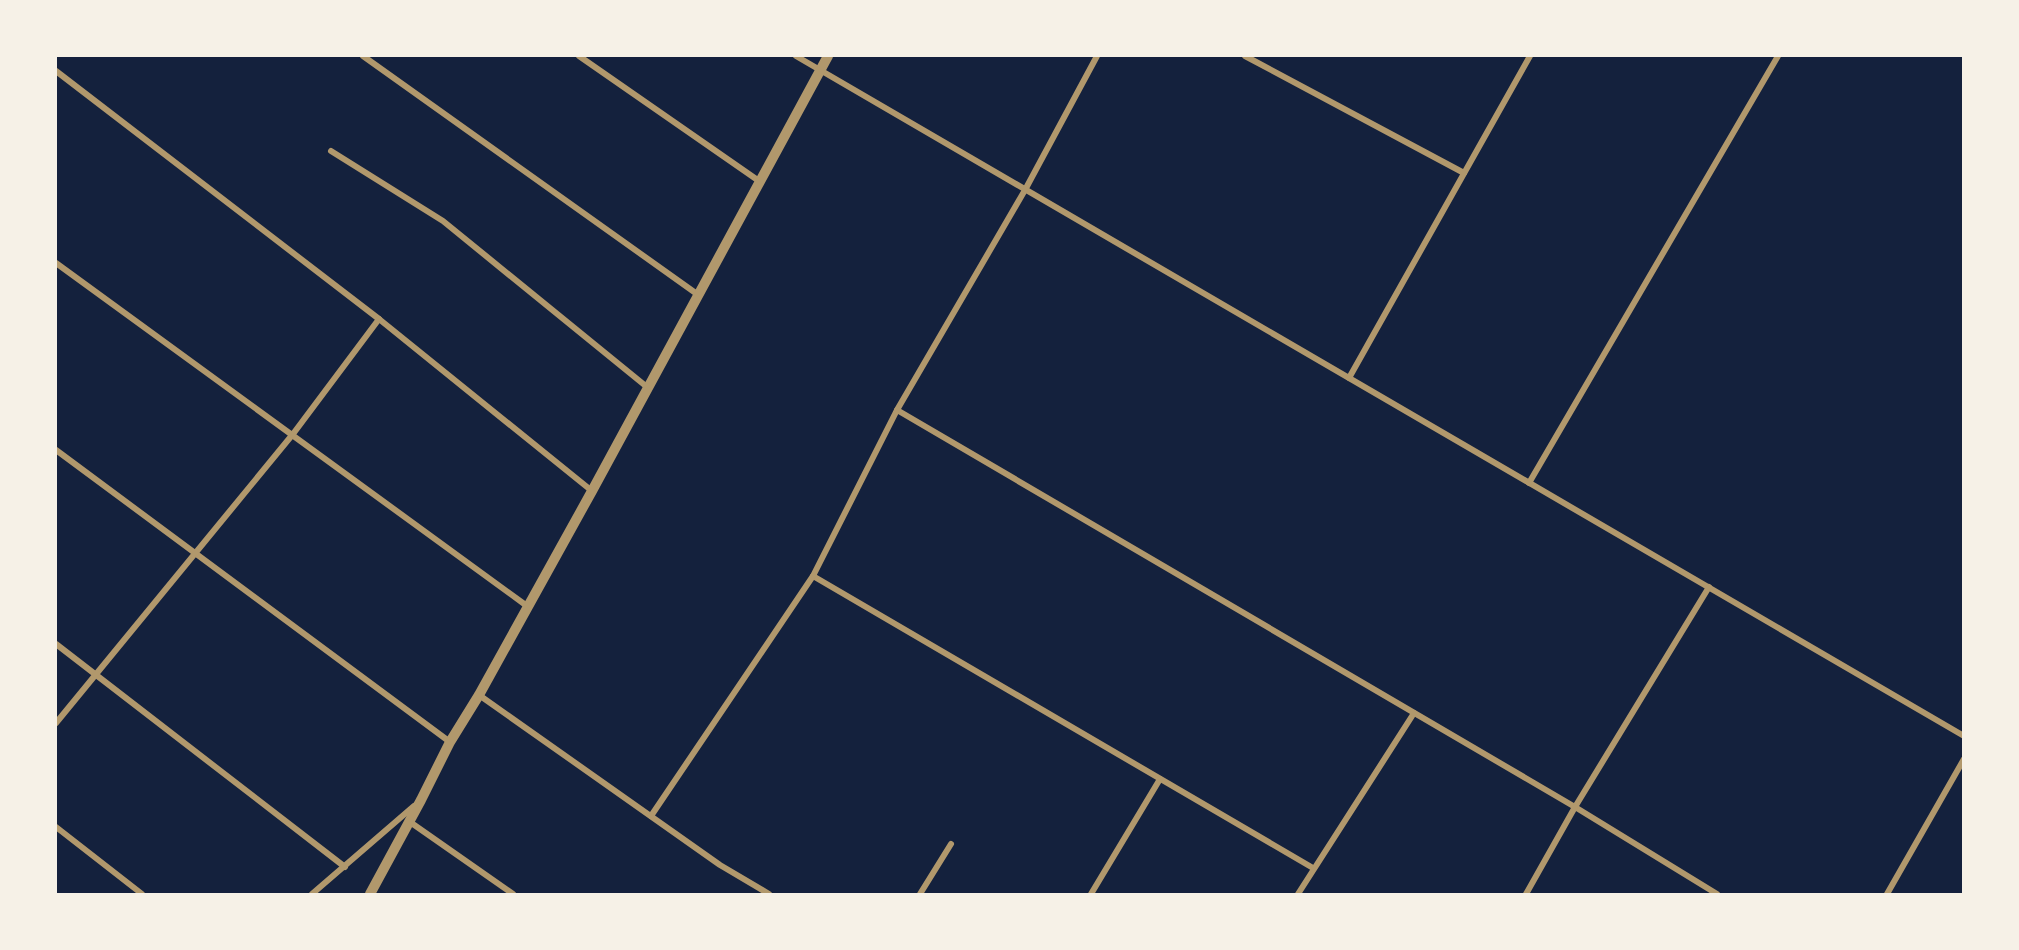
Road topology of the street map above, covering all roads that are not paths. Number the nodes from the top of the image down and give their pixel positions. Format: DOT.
graph roads {
  1 [pos="363,56"];
  2 [pos="579,56"];
  3 [pos="796,56"];
  4 [pos="828,56"];
  5 [pos="1097,56"];
  6 [pos="1245,56"];
  7 [pos="1530,56"];
  8 [pos="1778,56"];
  9 [pos="56,70"];
  10 [pos="819,70"];
  11 [pos="331,151"];
  12 [pos="1464,173"];
  13 [pos="759,181"];
  14 [pos="1025,190"];
  15 [pos="56,263"];
  16 [pos="697,294"];
  17 [pos="379,319"];
  18 [pos="1348,378"];
  19 [pos="647,387"];
  20 [pos="897,410"];
  21 [pos="293,434"];
  22 [pos="56,450"];
  23 [pos="1529,483"];
  24 [pos="592,491"];
  25 [pos="195,553"];
  26 [pos="813,576"];
  27 [pos="1709,587"];
  28 [pos="527,606"];
  29 [pos="56,644"];
  30 [pos="95,673"];
  31 [pos="478,695"];
  32 [pos="1414,713"];
  33 [pos="56,723"];
  34 [pos="1964,736"];
  35 [pos="450,742"];
  36 [pos="1964,759"];
  37 [pos="1160,778"];
  38 [pos="421,800"];
  39 [pos="1575,807"];
  40 [pos="651,816"];
  41 [pos="410,822"];
  42 [pos="56,827"];
  43 [pos="951,844"];
  44 [pos="345,867"];
  45 [pos="1314,868"];
  46 [pos="142,894"];
  47 [pos="312,894"];
  48 [pos="370,894"];
  49 [pos="513,894"];
  50 [pos="769,894"];
  51 [pos="920,894"];
  52 [pos="1091,894"];
  53 [pos="1298,894"];
  54 [pos="1526,894"];
  55 [pos="1717,894"];
  56 [pos="1887,894"];
  1 -- 16 [label="street"];
  2 -- 13 [label="street"];
  3 -- 10 [label="street"];
  4 -- 10 [label="street"];
  5 -- 14 [label="street"];
  6 -- 12 [label="street"];
  7 -- 12 [label="street"];
  8 -- 23 [label="street"];
  9 -- 17 [label="street"];
  10 -- 13 [label="street"];
  10 -- 14 [label="street"];
  11 -- 19 [label="street"];
  12 -- 18 [label="street"];
  13 -- 16 [label="street"];
  14 -- 18 [label="street"];
  14 -- 20 [label="street"];
  15 -- 21 [label="street"];
  16 -- 19 [label="street"];
  17 -- 21 [label="street"];
  17 -- 24 [label="street"];
  18 -- 23 [label="street"];
  19 -- 24 [label="street"];
  20 -- 26 [label="street"];
  20 -- 32 [label="street"];
  21 -- 25 [label="street"];
  21 -- 28 [label="street"];
  22 -- 25 [label="street"];
  23 -- 27 [label="street"];
  24 -- 28 [label="street"];
  25 -- 30 [label="street"];
  25 -- 35 [label="street"];
  26 -- 37 [label="street"];
  26 -- 40 [label="street"];
  27 -- 34 [label="street"];
  27 -- 39 [label="street"];
  28 -- 31 [label="street"];
  29 -- 30 [label="street"];
  30 -- 33 [label="street"];
  30 -- 44 [label="street"];
  31 -- 35 [label="street"];
  31 -- 40 [label="street"];
  32 -- 39 [label="street"];
  32 -- 45 [label="street"];
  35 -- 38 [label="street"];
  36 -- 56 [label="street"];
  37 -- 45 [label="street"];
  37 -- 52 [label="street"];
  38 -- 41 [label="street"];
  38 -- 44 [label="street"];
  39 -- 54 [label="street"];
  39 -- 55 [label="street"];
  40 -- 50 [label="street"];
  41 -- 48 [label="street"];
  41 -- 49 [label="street"];
  42 -- 46 [label="street"];
  43 -- 51 [label="street"];
  44 -- 47 [label="street"];
  45 -- 53 [label="street"];
}
